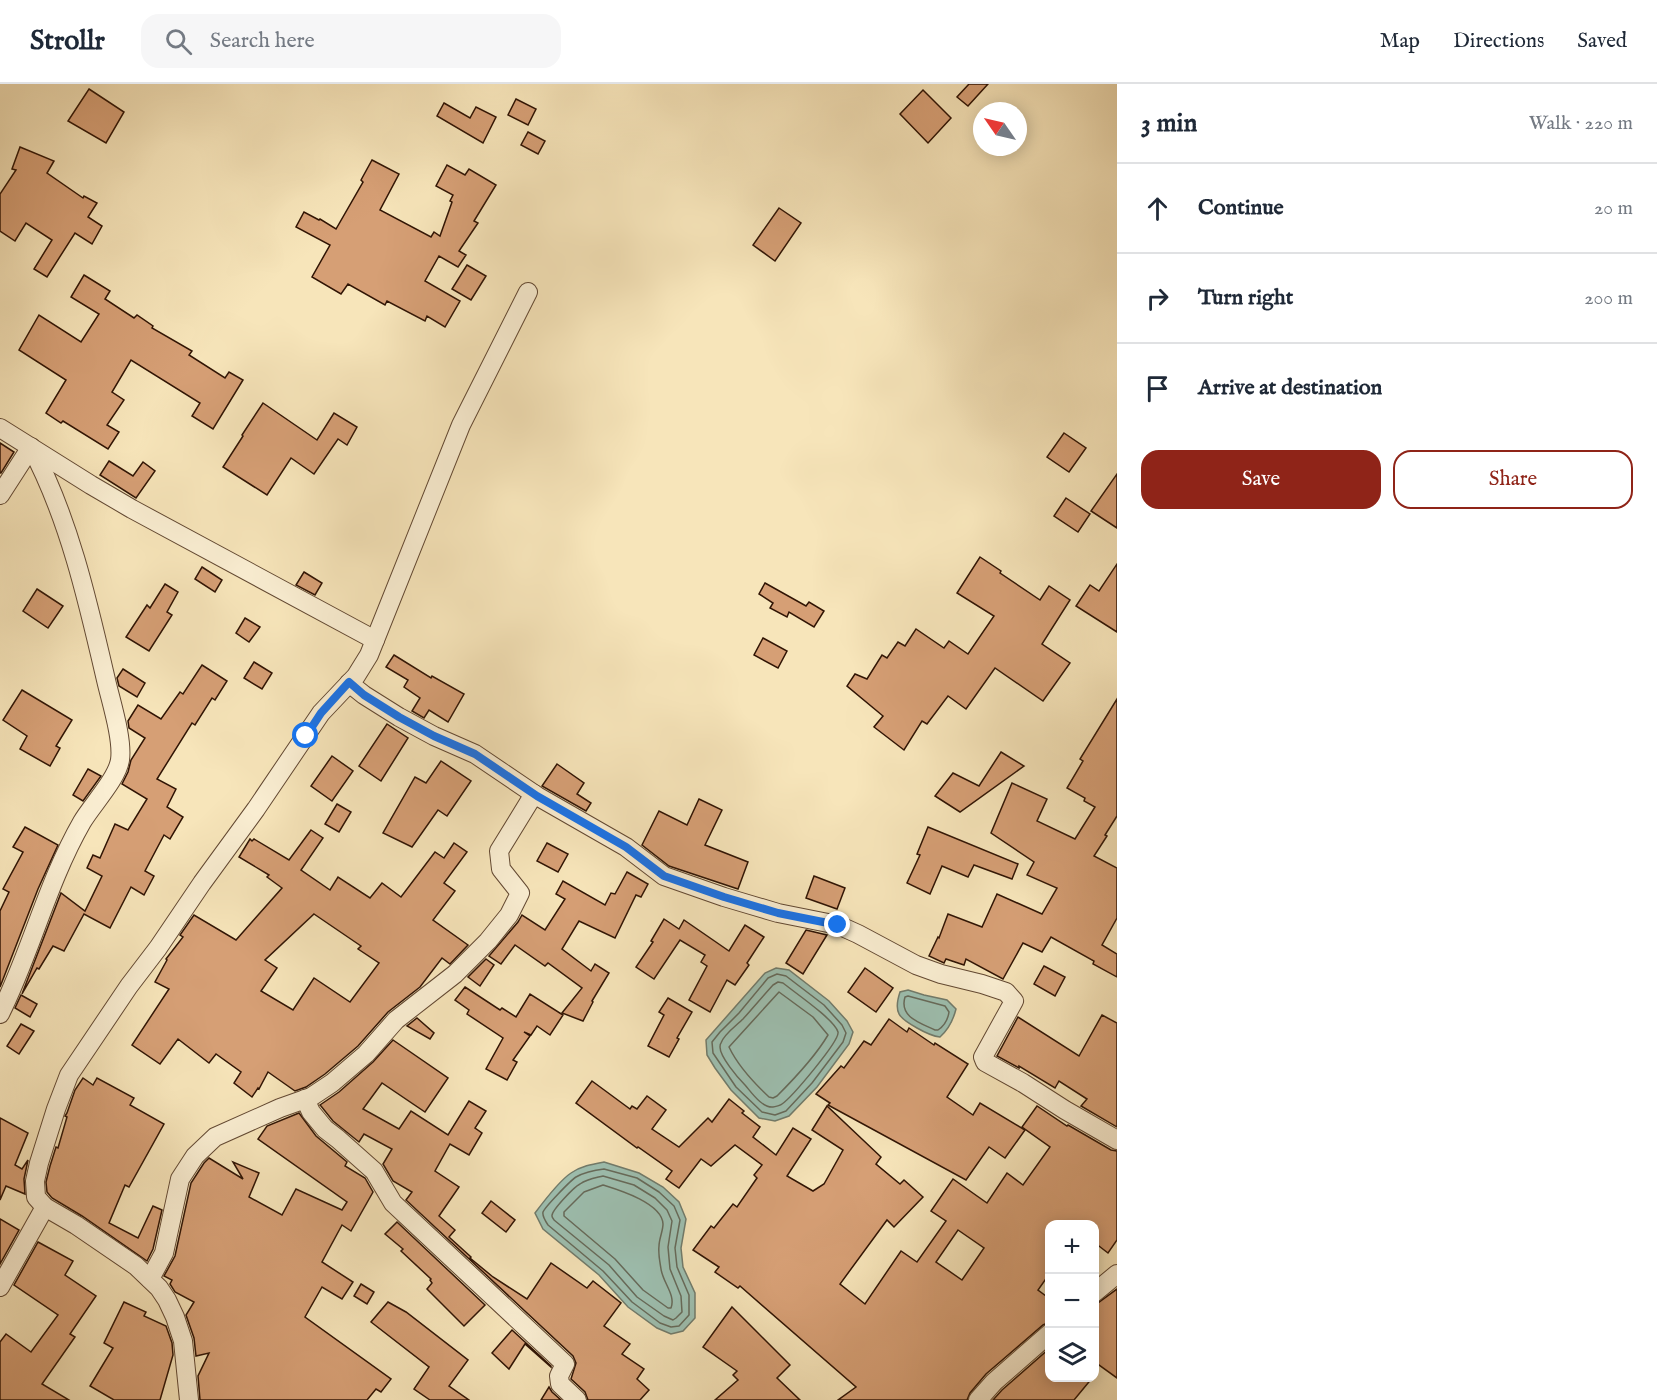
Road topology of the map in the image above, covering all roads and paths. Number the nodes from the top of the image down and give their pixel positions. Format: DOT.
graph roads {
  1 [pos="528,292"];
  2 [pos="0,428"];
  3 [pos="31,447"];
  4 [pos="0,495"];
  5 [pos="375,640"];
  6 [pos="349,682"];
  7 [pos="534,794"];
  8 [pos="0,1014"];
  9 [pos="305,1099"];
  10 [pos="1117,1140"];
  11 [pos="45,1207"];
  12 [pos="1117,1274"];
  13 [pos="150,1280"];
  14 [pos="0,1287"];
  15 [pos="1099,1290"];
  16 [pos="1045,1338"];
  17 [pos="189,1400"];
  18 [pos="577,1400"];
  19 [pos="978,1400"];
  1 -- 5 [label="street"];
  2 -- 3 [label="street"];
  3 -- 4 [label="street"];
  3 -- 5 [label="street"];
  3 -- 8 [label="street"];
  5 -- 6 [label="street"];
  6 -- 7 [label="street"];
  6 -- 11 [label="street"];
  7 -- 9 [label="street"];
  7 -- 10 [label="street"];
  9 -- 13 [label="street"];
  9 -- 18 [label="street"];
  11 -- 13 [label="street"];
  11 -- 14 [label="street"];
  12 -- 15 [label="street"];
  13 -- 17 [label="street"];
  16 -- 19 [label="street"];
}
